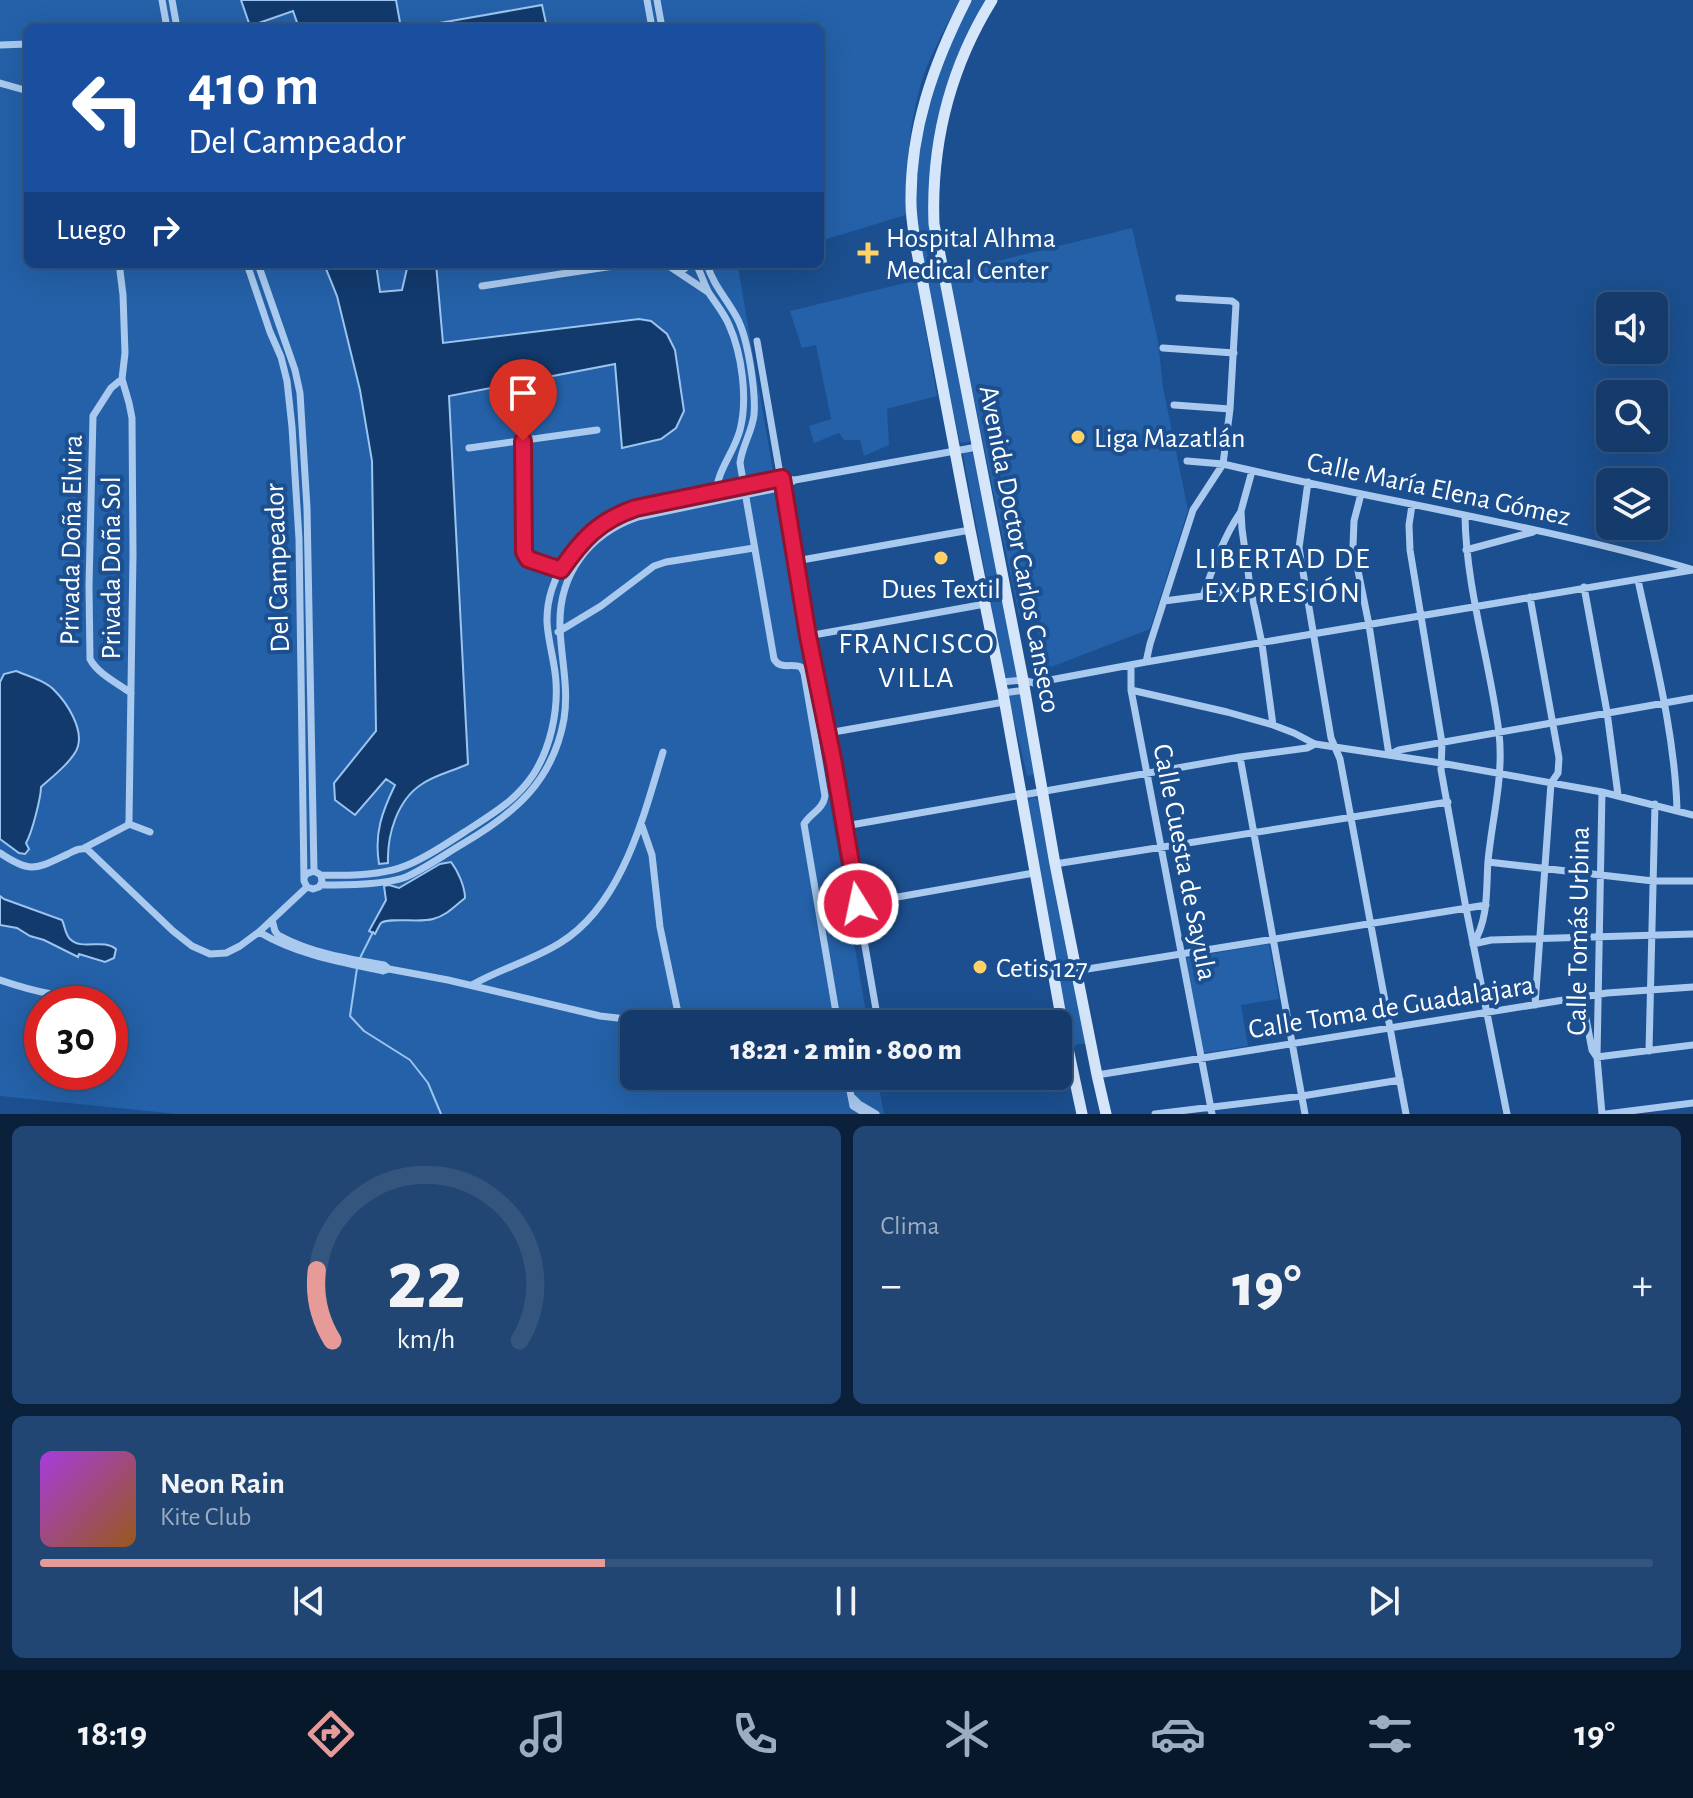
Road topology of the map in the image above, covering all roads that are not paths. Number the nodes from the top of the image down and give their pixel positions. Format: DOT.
graph roads {
  1 [pos="162,0"];
  2 [pos="172,0"];
  3 [pos="666,0"];
  4 [pos="966,0"];
  5 [pos="992,0"];
  6 [pos="653,2"];
  7 [pos="166,24"];
  8 [pos="176,24"];
  9 [pos="651,24"];
  10 [pos="661,24"];
  11 [pos="24,44"];
  12 [pos="0,45"];
  13 [pos="0,83"];
  14 [pos="24,90"];
  15 [pos="915,237"];
  16 [pos="938,243"];
  17 [pos="121,268"];
  18 [pos="248,268"];
  19 [pos="259,268"];
  20 [pos="601,268"];
  21 [pos="672,268"];
  22 [pos="685,268"];
  23 [pos="698,268"];
  24 [pos="708,268"];
  25 [pos="675,270"];
  26 [pos="943,274"];
  27 [pos="922,277"];
  28 [pos="482,286"];
  29 [pos="710,293"];
  30 [pos="1179,298"];
  31 [pos="757,341"];
  32 [pos="1163,348"];
  33 [pos="1234,353"];
  34 [pos="122,379"];
  35 [pos="1174,405"];
  36 [pos="1230,409"];
  37 [pos="597,430"];
  38 [pos="523,441"];
  39 [pos="977,447"];
  40 [pos="469,448"];
  41 [pos="955,451"];
  42 [pos="730,454"];
  43 [pos="741,456"];
  44 [pos="1187,461"];
  45 [pos="1223,464"];
  46 [pos="1252,471"];
  47 [pos="782,478"];
  48 [pos="795,480"];
  49 [pos="1308,482"];
  50 [pos="744,486"];
  51 [pos="783,487"];
  52 [pos="716,491"];
  53 [pos="1361,494"];
  54 [pos="745,495"];
  55 [pos="716,501"];
  56 [pos="1412,505"];
  57 [pos="1241,511"];
  58 [pos="1465,516"];
  59 [pos="970,530"];
  60 [pos="1536,531"];
  61 [pos="299,539"];
  62 [pos="308,539"];
  63 [pos="754,548"];
  64 [pos="1466,550"];
  65 [pos="796,561"];
  66 [pos="561,570"];
  67 [pos="1693,570"];
  68 [pos="571,574"];
  69 [pos="1638,580"];
  70 [pos="1250,586"];
  71 [pos="1584,587"];
  72 [pos="1203,596"];
  73 [pos="1530,597"];
  74 [pos="1164,601"];
  75 [pos="985,604"];
  76 [pos="1476,605"];
  77 [pos="1422,616"];
  78 [pos="1369,625"];
  79 [pos="560,631"];
  80 [pos="549,635"];
  81 [pos="1314,635"];
  82 [pos="808,636"];
  83 [pos="1262,644"];
  84 [pos="300,645"];
  85 [pos="311,646"];
  86 [pos="1146,662"];
  87 [pos="1131,665"];
  88 [pos="1028,685"];
  89 [pos="1131,690"];
  90 [pos="131,693"];
  91 [pos="1003,693"];
  92 [pos="1693,698"];
  93 [pos="1663,702"];
  94 [pos="1607,712"];
  95 [pos="1554,722"];
  96 [pos="1273,725"];
  97 [pos="828,733"];
  98 [pos="1499,733"];
  99 [pos="1442,743"];
  100 [pos="1315,744"];
  101 [pos="1334,747"];
  102 [pos="303,752"];
  103 [pos="312,752"];
  104 [pos="663,752"];
  105 [pos="1389,755"];
  106 [pos="1240,757"];
  107 [pos="1441,763"];
  108 [pos="544,764"];
  109 [pos="1146,774"];
  110 [pos="1499,774"];
  111 [pos="1551,783"];
  112 [pos="1043,792"];
  113 [pos="1602,792"];
  114 [pos="1618,795"];
  115 [pos="1022,796"];
  116 [pos="1448,802"];
  117 [pos="1655,804"];
  118 [pos="1677,810"];
  119 [pos="1693,815"];
  120 [pos="1351,817"];
  121 [pos="129,824"];
  122 [pos="642,826"];
  123 [pos="845,826"];
  124 [pos="150,832"];
  125 [pos="1254,833"];
  126 [pos="84,848"];
  127 [pos="1161,848"];
  128 [pos="0,853"];
  129 [pos="1488,862"];
  130 [pos="1055,864"];
  131 [pos="1544,868"];
  132 [pos="317,873"];
  133 [pos="1034,873"];
  134 [pos="1600,876"];
  135 [pos="304,878"];
  136 [pos="1653,881"];
  137 [pos="1693,881"];
  138 [pos="321,885"];
  139 [pos="307,887"];
  140 [pos="858,904"];
  141 [pos="1486,905"];
  142 [pos="1466,908"];
  143 [pos="272,920"];
  144 [pos="1371,923"];
  145 [pos="259,932"];
  146 [pos="1693,934"];
  147 [pos="1652,935"];
  148 [pos="1599,937"];
  149 [pos="1273,939"];
  150 [pos="1538,940"];
  151 [pos="1473,944"];
  152 [pos="1181,954"];
  153 [pos="354,963"];
  154 [pos="1075,971"];
  155 [pos="0,980"];
  156 [pos="472,985"];
  157 [pos="1693,987"];
  158 [pos="24,988"];
  159 [pos="1651,990"];
  160 [pos="1598,995"];
  161 [pos="1582,997"];
  162 [pos="1535,1005"];
  163 [pos="836,1010"];
  164 [pos="876,1010"];
  165 [pos="1061,1010"];
  166 [pos="1487,1013"];
  167 [pos="1390,1028"];
  168 [pos="1293,1044"];
  169 [pos="1693,1045"];
  170 [pos="1649,1051"];
  171 [pos="1092,1052"];
  172 [pos="1597,1057"];
  173 [pos="1201,1059"];
  174 [pos="1072,1060"];
  175 [pos="1072,1066"];
  176 [pos="1097,1075"];
  177 [pos="1400,1080"];
  178 [pos="850,1090"];
  179 [pos="1302,1096"];
  180 [pos="1693,1103"];
  181 [pos="852,1104"];
  182 [pos="1211,1111"];
  183 [pos="866,1114"];
  184 [pos="876,1114"];
  185 [pos="1082,1114"];
  186 [pos="1106,1114"];
  187 [pos="1155,1114"];
  188 [pos="1305,1114"];
  189 [pos="1406,1114"];
  190 [pos="1507,1114"];
  191 [pos="1604,1114"];
  1 -- 7 [label="street"];
  2 -- 8 [label="street"];
  3 -- 6 [label="street"];
  4 -- 15 [label="main road, Avenida Doctor Carlos Canseco"];
  5 -- 16 [label="main road, Avenida Doctor Carlos Canseco"];
  6 -- 9 [label="street"];
  6 -- 10 [label="street"];
  11 -- 12 [label="street"];
  13 -- 14 [label="street"];
  15 -- 16 [label="main road"];
  15 -- 27 [label="main road, Avenida Doctor Carlos Canseco"];
  16 -- 26 [label="main road, Avenida Doctor Carlos Canseco"];
  17 -- 34 [label="street, Privada Doña Sol"];
  18 -- 61 [label="street, Del Campeador"];
  19 -- 62 [label="street, Del Campeador"];
  20 -- 28 [label="street"];
  21 -- 25 [label="street"];
  22 -- 25 [label="street"];
  23 -- 29 [label="street"];
  24 -- 43 [label="street"];
  25 -- 29 [label="street"];
  26 -- 27 [label="main road"];
  26 -- 39 [label="main road, Avenida Doctor Carlos Canseco"];
  27 -- 41 [label="main road, Avenida Doctor Carlos Canseco"];
  29 -- 42 [label="street"];
  30 -- 33 [label="street"];
  31 -- 47 [label="street"];
  32 -- 33 [label="street"];
  33 -- 36 [label="street"];
  34 -- 90 [label="street, Privada Doña Sol"];
  34 -- 90 [label="street, Privada Doña Elvira"];
  35 -- 36 [label="street"];
  36 -- 45 [label="street"];
  37 -- 38 [label="street"];
  38 -- 40 [label="street"];
  38 -- 66 [label="street"];
  39 -- 41 [label="street"];
  39 -- 88 [label="main road, Avenida Doctor Carlos Canseco"];
  41 -- 48 [label="street"];
  41 -- 59 [label="main road, Avenida Doctor Carlos Canseco"];
  42 -- 43 [label="street"];
  42 -- 52 [label="street"];
  43 -- 50 [label="street"];
  44 -- 45 [label="street, Calle María Elena Gómez"];
  45 -- 46 [label="street, Calle María Elena Gómez"];
  45 -- 74 [label="street"];
  46 -- 49 [label="street, Calle María Elena Gómez"];
  46 -- 57 [label="street"];
  47 -- 48 [label="street"];
  47 -- 50 [label="street"];
  47 -- 51 [label="street"];
  48 -- 51 [label="street"];
  49 -- 53 [label="street, Calle María Elena Gómez"];
  49 -- 81 [label="street"];
  50 -- 52 [label="street"];
  50 -- 54 [label="street"];
  51 -- 54 [label="street"];
  51 -- 65 [label="street"];
  52 -- 55 [label="street"];
  52 -- 66 [label="street"];
  53 -- 56 [label="street, Calle María Elena Gómez"];
  53 -- 78 [label="street"];
  54 -- 55 [label="street"];
  54 -- 63 [label="street"];
  55 -- 68 [label="street"];
  56 -- 58 [label="street, Calle María Elena Gómez"];
  56 -- 77 [label="street"];
  57 -- 70 [label="street"];
  57 -- 72 [label="street"];
  58 -- 60 [label="street, Calle María Elena Gómez"];
  58 -- 64 [label="street"];
  59 -- 65 [label="street"];
  59 -- 75 [label="main road, Avenida Doctor Carlos Canseco"];
  60 -- 64 [label="street"];
  60 -- 67 [label="street, Calle María Elena Gómez"];
  61 -- 62 [label="street"];
  61 -- 84 [label="street, Del Campeador"];
  62 -- 85 [label="street, Del Campeador"];
  63 -- 79 [label="street"];
  63 -- 163 [label="street"];
  64 -- 76 [label="street"];
  65 -- 82 [label="street"];
  66 -- 68 [label="street"];
  66 -- 80 [label="street"];
  67 -- 69 [label="street"];
  68 -- 79 [label="street"];
  69 -- 71 [label="street"];
  69 -- 93 [label="street"];
  70 -- 72 [label="street"];
  70 -- 83 [label="street"];
  71 -- 73 [label="street"];
  71 -- 94 [label="street"];
  72 -- 74 [label="street"];
  73 -- 76 [label="street"];
  73 -- 95 [label="street"];
  74 -- 86 [label="street"];
  75 -- 82 [label="street"];
  75 -- 91 [label="main road, Avenida Doctor Carlos Canseco"];
  76 -- 77 [label="street"];
  76 -- 98 [label="street"];
  77 -- 78 [label="street"];
  77 -- 99 [label="street"];
  78 -- 81 [label="street"];
  78 -- 105 [label="street"];
  79 -- 80 [label="street"];
  79 -- 108 [label="street"];
  80 -- 108 [label="street"];
  81 -- 83 [label="street"];
  81 -- 101 [label="street"];
  82 -- 97 [label="street"];
  83 -- 86 [label="street"];
  83 -- 96 [label="street"];
  84 -- 85 [label="street"];
  84 -- 102 [label="street, Del Campeador"];
  85 -- 103 [label="street, Del Campeador"];
  86 -- 87 [label="street"];
  87 -- 88 [label="street"];
  87 -- 89 [label="street, Calle Cuesta de Sayula"];
  88 -- 91 [label="street"];
  88 -- 112 [label="main road, Avenida Doctor Carlos Canseco"];
  89 -- 96 [label="street"];
  89 -- 109 [label="street, Calle Cuesta de Sayula"];
  90 -- 121 [label="street, Privada Doña Sol"];
  91 -- 97 [label="street"];
  91 -- 115 [label="main road, Avenida Doctor Carlos Canseco"];
  92 -- 93 [label="street"];
  93 -- 94 [label="street"];
  93 -- 118 [label="street"];
  94 -- 95 [label="street"];
  94 -- 114 [label="street"];
  95 -- 98 [label="street"];
  95 -- 111 [label="street"];
  96 -- 100 [label="street"];
  97 -- 123 [label="street"];
  98 -- 99 [label="street"];
  98 -- 110 [label="street"];
  99 -- 105 [label="street"];
  99 -- 107 [label="street"];
  100 -- 101 [label="street"];
  100 -- 106 [label="street"];
  101 -- 105 [label="street"];
  101 -- 120 [label="street"];
  102 -- 103 [label="street"];
  102 -- 135 [label="street, Del Campeador"];
  103 -- 132 [label="street, Del Campeador"];
  104 -- 122 [label="street"];
  105 -- 107 [label="street"];
  106 -- 109 [label="street"];
  106 -- 125 [label="street"];
  107 -- 110 [label="street"];
  107 -- 116 [label="street"];
  108 -- 132 [label="street"];
  108 -- 138 [label="street"];
  109 -- 112 [label="street"];
  109 -- 127 [label="street, Calle Cuesta de Sayula"];
  110 -- 111 [label="street"];
  110 -- 129 [label="street"];
  111 -- 113 [label="street"];
  111 -- 131 [label="street"];
  112 -- 115 [label="street"];
  112 -- 130 [label="main road, Avenida Doctor Carlos Canseco"];
  113 -- 114 [label="street"];
  113 -- 134 [label="street, Calle Tomás Urbina"];
  114 -- 117 [label="street"];
  115 -- 123 [label="street"];
  115 -- 133 [label="main road, Avenida Doctor Carlos Canseco"];
  116 -- 120 [label="street"];
  116 -- 142 [label="street"];
  117 -- 118 [label="street"];
  117 -- 136 [label="street"];
  118 -- 119 [label="street"];
  120 -- 125 [label="street"];
  120 -- 144 [label="street"];
  121 -- 124 [label="street"];
  121 -- 126 [label="street"];
  122 -- 156 [label="street"];
  122 -- 156 [label="street"];
  123 -- 140 [label="street"];
  125 -- 127 [label="street"];
  125 -- 149 [label="street"];
  126 -- 128 [label="street"];
  126 -- 145 [label="street"];
  127 -- 130 [label="street"];
  127 -- 152 [label="street, Calle Cuesta de Sayula"];
  129 -- 131 [label="street"];
  129 -- 141 [label="street"];
  130 -- 154 [label="main road, Avenida Doctor Carlos Canseco"];
  131 -- 134 [label="street"];
  131 -- 150 [label="street"];
  132 -- 135 [label="street"];
  132 -- 138 [label="street, Del Campeador"];
  133 -- 140 [label="street"];
  133 -- 165 [label="main road, Avenida Doctor Carlos Canseco"];
  134 -- 136 [label="street"];
  134 -- 148 [label="street, Calle Tomás Urbina"];
  135 -- 139 [label="street, Del Campeador"];
  136 -- 137 [label="street"];
  136 -- 147 [label="street"];
  138 -- 139 [label="street"];
  139 -- 143 [label="street"];
  140 -- 164 [label="street"];
  141 -- 142 [label="street"];
  141 -- 151 [label="street"];
  142 -- 144 [label="street"];
  142 -- 151 [label="street"];
  143 -- 145 [label="street"];
  143 -- 153 [label="street"];
  144 -- 149 [label="street"];
  144 -- 167 [label="street"];
  145 -- 153 [label="street"];
  146 -- 147 [label="street"];
  147 -- 148 [label="street"];
  147 -- 159 [label="street"];
  148 -- 150 [label="street"];
  148 -- 160 [label="street, Calle Tomás Urbina"];
  149 -- 152 [label="street"];
  149 -- 168 [label="street"];
  150 -- 151 [label="street"];
  150 -- 162 [label="street"];
  151 -- 166 [label="street"];
  152 -- 154 [label="street"];
  152 -- 173 [label="street, Calle Cuesta de Sayula"];
  153 -- 156 [label="street"];
  154 -- 171 [label="main road, Avenida Doctor Carlos Canseco"];
  155 -- 158 [label="street"];
  157 -- 159 [label="street, Calle Toma de Guadalajara"];
  159 -- 160 [label="street, Calle Toma de Guadalajara"];
  159 -- 170 [label="street"];
  160 -- 161 [label="street, Calle Toma de Guadalajara"];
  160 -- 172 [label="street, Calle Tomás Urbina"];
  161 -- 162 [label="street, Calle Toma de Guadalajara"];
  161 -- 172 [label="street, Calle Tomás Urbina"];
  162 -- 166 [label="street, Calle Toma de Guadalajara"];
  166 -- 167 [label="street, Calle Toma de Guadalajara"];
  166 -- 190 [label="street"];
  167 -- 168 [label="street, Calle Toma de Guadalajara"];
  167 -- 177 [label="street"];
  168 -- 173 [label="street, Calle Toma de Guadalajara"];
  168 -- 179 [label="street"];
  169 -- 170 [label="street"];
  170 -- 172 [label="street"];
  171 -- 174 [label="main road"];
  171 -- 176 [label="main road, Avenida Doctor Carlos Canseco"];
  172 -- 191 [label="street"];
  173 -- 176 [label="street, Calle Toma de Guadalajara"];
  173 -- 182 [label="street, Calle Cuesta de Sayula"];
  175 -- 185 [label="main road, Avenida Doctor Carlos Canseco"];
  176 -- 186 [label="main road, Avenida Doctor Carlos Canseco"];
  177 -- 179 [label="street"];
  177 -- 189 [label="street"];
  178 -- 181 [label="street"];
  179 -- 182 [label="street"];
  179 -- 188 [label="street"];
  180 -- 191 [label="street"];
  181 -- 183 [label="street"];
  181 -- 184 [label="street"];
  182 -- 187 [label="street"];
}
